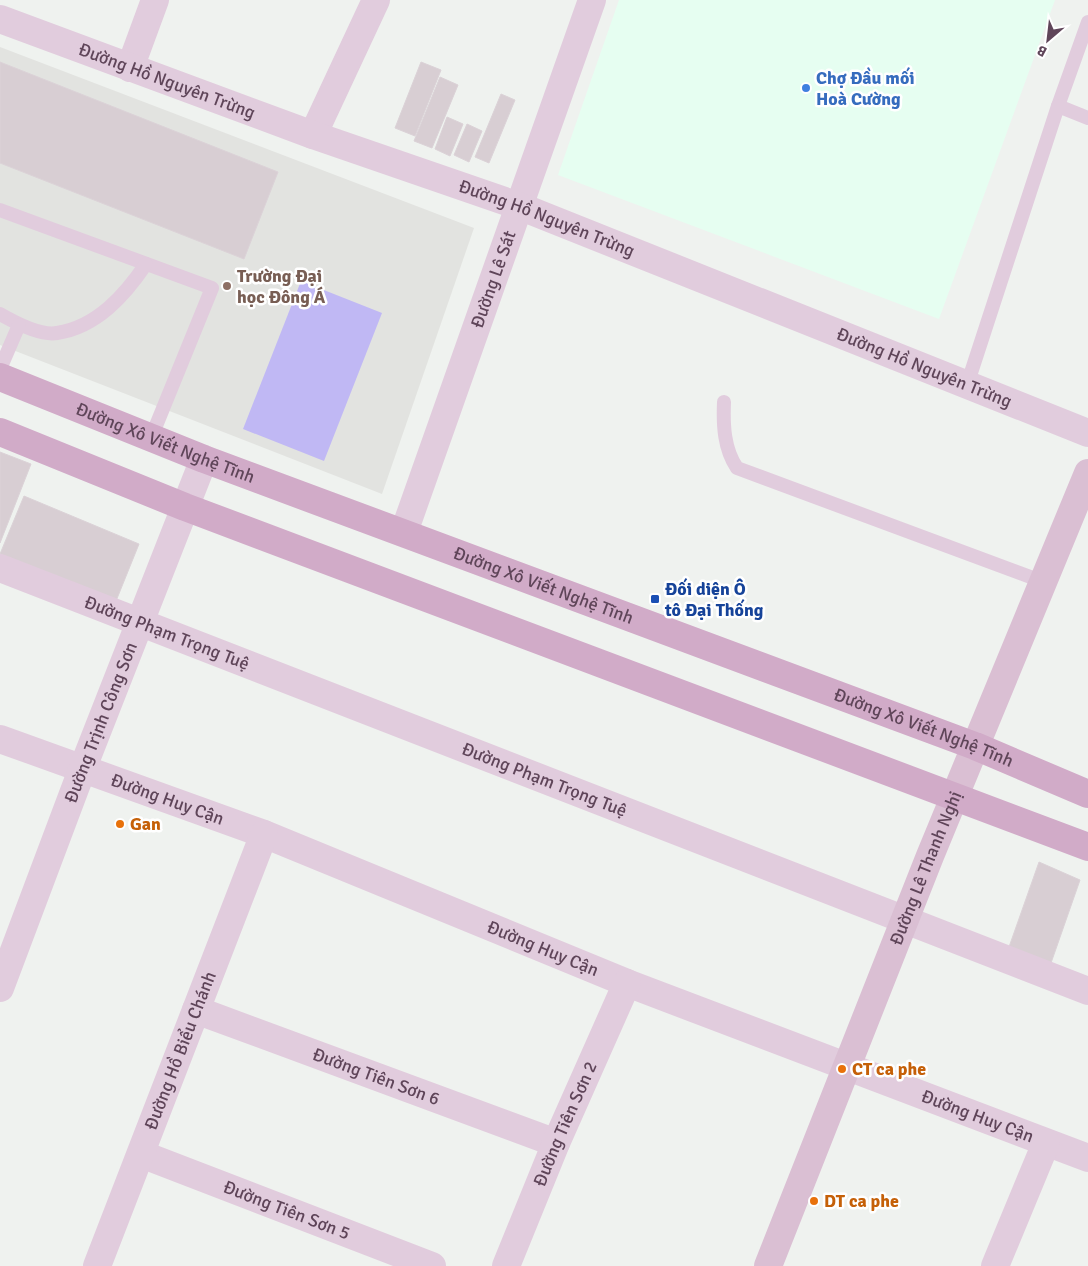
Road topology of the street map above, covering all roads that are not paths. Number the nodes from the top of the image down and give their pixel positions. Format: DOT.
graph roads {
  1 [pos="155,0"];
  2 [pos="376,0"];
  3 [pos="592,0"];
  4 [pos="0,19"];
  5 [pos="1088,22"];
  6 [pos="130,68"];
  7 [pos="1058,106"];
  8 [pos="1088,118"];
  9 [pos="313,136"];
  10 [pos="519,206"];
  11 [pos="0,210"];
  12 [pos="146,264"];
  13 [pos="0,314"];
  14 [pos="19,325"];
  15 [pos="0,369"];
  16 [pos="0,377"];
  17 [pos="968,385"];
  18 [pos="724,402"];
  19 [pos="0,432"];
  20 [pos="1088,433"];
  21 [pos="152,438"];
  22 [pos="204,459"];
  23 [pos="1088,472"];
  24 [pos="185,507"];
  25 [pos="404,532"];
  26 [pos="0,568"];
  27 [pos="1044,582"];
  28 [pos="141,623"];
  29 [pos="0,739"];
  30 [pos="975,746"];
  31 [pos="82,770"];
  32 [pos="1088,794"];
  33 [pos="954,796"];
  34 [pos="264,834"];
  35 [pos="1088,847"];
  36 [pos="907,919"];
  37 [pos="627,983"];
  38 [pos="0,988"];
  39 [pos="1088,991"];
  40 [pos="196,1010"];
  41 [pos="848,1066"];
  42 [pos="556,1143"];
  43 [pos="1046,1143"];
  44 [pos="141,1154"];
  45 [pos="1088,1158"];
  46 [pos="97,1266"];
  47 [pos="432,1266"];
  48 [pos="506,1266"];
  49 [pos="768,1266"];
  50 [pos="995,1266"];
  1 -- 6 [label="street"];
  2 -- 9 [label="street"];
  3 -- 10 [label="street, Đường Lê Sát"];
  4 -- 6 [label="street, Đường Hồ Nguyên Trừng"];
  5 -- 7 [label="lane"];
  6 -- 9 [label="street, Đường Hồ Nguyên Trừng"];
  7 -- 8 [label="lane"];
  7 -- 17 [label="lane"];
  9 -- 10 [label="street, Đường Hồ Nguyên Trừng"];
  10 -- 17 [label="street, Đường Hồ Nguyên Trừng"];
  10 -- 25 [label="street, Đường Lê Sát"];
  11 -- 12 [label="lane"];
  12 -- 14 [label="lane"];
  12 -- 21 [label="lane"];
  13 -- 14 [label="lane"];
  14 -- 15 [label="lane"];
  16 -- 21 [label="main road, Đường Xô Viết Nghệ Tĩnh"];
  17 -- 20 [label="street, Đường Hồ Nguyên Trừng"];
  18 -- 27 [label="lane"];
  19 -- 24 [label="main road"];
  21 -- 22 [label="main road, Đường Xô Viết Nghệ Tĩnh"];
  22 -- 24 [label="street, Đường Trịnh Công Sơn"];
  22 -- 25 [label="main road, Đường Xô Viết Nghệ Tĩnh"];
  23 -- 27 [label="main road, Đường Lê Thanh Nghị"];
  24 -- 28 [label="street, Đường Trịnh Công Sơn"];
  24 -- 33 [label="main road"];
  25 -- 30 [label="main road, Đường Xô Viết Nghệ Tĩnh"];
  26 -- 28 [label="street, Đường Phạm Trọng Tuệ"];
  27 -- 30 [label="main road, Đường Lê Thanh Nghị"];
  28 -- 31 [label="street, Đường Trịnh Công Sơn"];
  28 -- 36 [label="street, Đường Phạm Trọng Tuệ"];
  29 -- 31 [label="street, Đường Huy Cận"];
  30 -- 32 [label="main road, Đường Xô Viết Nghệ Tĩnh"];
  30 -- 33 [label="main road, Đường Lê Thanh Nghị"];
  31 -- 34 [label="street, Đường Huy Cận"];
  31 -- 38 [label="street, Đường Trịnh Công Sơn"];
  33 -- 35 [label="main road"];
  33 -- 36 [label="main road, Đường Lê Thanh Nghị"];
  34 -- 37 [label="street, Đường Huy Cận"];
  34 -- 40 [label="street, Đường Hồ Biểu Chánh"];
  36 -- 39 [label="street, Đường Phạm Trọng Tuệ"];
  36 -- 41 [label="main road, Đường Lê Thanh Nghị"];
  37 -- 41 [label="street, Đường Huy Cận"];
  37 -- 42 [label="street, Đường Tiên Sơn 2"];
  40 -- 42 [label="street, Đường Tiên Sơn 6"];
  40 -- 44 [label="street, Đường Hồ Biểu Chánh"];
  41 -- 43 [label="street, Đường Huy Cận"];
  41 -- 49 [label="main road, Đường Lê Thanh Nghị"];
  42 -- 48 [label="street, Đường Tiên Sơn 2"];
  43 -- 45 [label="street, Đường Huy Cận"];
  43 -- 50 [label="street"];
  44 -- 46 [label="street, Đường Hồ Biểu Chánh"];
  44 -- 47 [label="street, Đường Tiên Sơn 5"];
}
